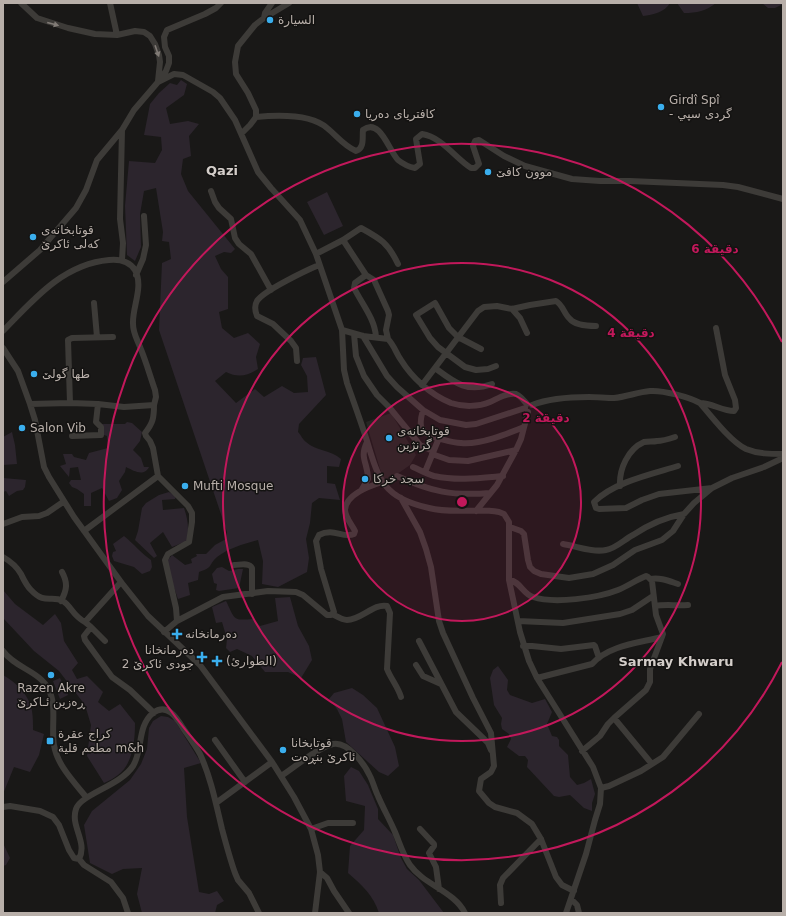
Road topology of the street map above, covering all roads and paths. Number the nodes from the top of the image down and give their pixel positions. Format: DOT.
graph roads {
  1 [pos="22,3"];
  2 [pos="110,3"];
  3 [pos="221,3"];
  4 [pos="272,3"];
  5 [pos="289,3"];
  6 [pos="264,18"];
  7 [pos="117,35"];
  8 [pos="167,67"];
  9 [pos="174,74"];
  10 [pos="158,82"];
  11 [pos="256,117"];
  12 [pos="122,130"];
  13 [pos="242,133"];
  14 [pos="211,191"];
  15 [pos="783,199"];
  16 [pos="144,216"];
  17 [pos="343,240"];
  18 [pos="316,254"];
  19 [pos="122,260"];
  20 [pos="398,264"];
  21 [pos="319,265"];
  22 [pos="136,275"];
  23 [pos="366,275"];
  24 [pos="3,282"];
  25 [pos="271,290"];
  26 [pos="94,303"];
  27 [pos="512,310"];
  28 [pos="596,326"];
  29 [pos="716,328"];
  30 [pos="342,330"];
  31 [pos="3,331"];
  32 [pos="527,333"];
  33 [pos="354,334"];
  34 [pos="363,336"];
  35 [pos="97,337"];
  36 [pos="113,337"];
  37 [pos="376,337"];
  38 [pos="458,338"];
  39 [pos="388,339"];
  40 [pos="481,349"];
  41 [pos="4,350"];
  42 [pos="447,353"];
  43 [pos="297,361"];
  44 [pos="496,366"];
  45 [pos="436,368"];
  46 [pos="492,384"];
  47 [pos="422,385"];
  48 [pos="70,403"];
  49 [pos="30,404"];
  50 [pos="98,404"];
  51 [pos="700,404"];
  52 [pos="154,405"];
  53 [pos="528,407"];
  54 [pos="423,410"];
  55 [pos="524,427"];
  56 [pos="72,436"];
  57 [pos="675,437"];
  58 [pos="439,438"];
  59 [pos="367,442"];
  60 [pos="516,450"];
  61 [pos="433,452"];
  62 [pos="783,454"];
  63 [pos="783,458"];
  64 [pos="678,466"];
  65 [pos="413,467"];
  66 [pos="425,472"];
  67 [pos="158,476"];
  68 [pos="397,476"];
  69 [pos="503,476"];
  70 [pos="382,482"];
  71 [pos="620,486"];
  72 [pos="712,488"];
  73 [pos="361,490"];
  74 [pos="490,493"];
  75 [pos="401,498"];
  76 [pos="64,502"];
  77 [pos="476,511"];
  78 [pos="684,514"];
  79 [pos="3,524"];
  80 [pos="510,527"];
  81 [pos="84,532"];
  82 [pos="563,544"];
  83 [pos="3,557"];
  84 [pos="234,565"];
  85 [pos="62,572"];
  86 [pos="650,579"];
  87 [pos="509,580"];
  88 [pos="121,582"];
  89 [pos="678,584"];
  90 [pos="252,594"];
  91 [pos="653,596"];
  92 [pos="61,600"];
  93 [pos="688,605"];
  94 [pos="655,606"];
  95 [pos="332,614"];
  96 [pos="177,621"];
  97 [pos="518,621"];
  98 [pos="86,622"];
  99 [pos="91,627"];
  100 [pos="164,632"];
  101 [pos="662,637"];
  102 [pos="419,641"];
  103 [pos="105,642"];
  104 [pos="523,646"];
  105 [pos="3,651"];
  106 [pos="599,658"];
  107 [pos="416,665"];
  108 [pos="537,678"];
  109 [pos="441,684"];
  110 [pos="402,697"];
  111 [pos="154,713"];
  112 [pos="699,714"];
  113 [pos="614,718"];
  114 [pos="215,740"];
  115 [pos="582,751"];
  116 [pos="493,754"];
  117 [pos="272,762"];
  118 [pos="651,763"];
  119 [pos="281,776"];
  120 [pos="245,782"];
  121 [pos="601,788"];
  122 [pos="86,797"];
  123 [pos="216,803"];
  124 [pos="3,807"];
  125 [pos="353,823"];
  126 [pos="311,829"];
  127 [pos="420,829"];
  128 [pos="542,840"];
  129 [pos="79,860"];
  130 [pos="320,872"];
  131 [pos="439,889"];
  132 [pos="574,891"];
  133 [pos="572,899"];
  134 [pos="501,903"];
  135 [pos="128,913"];
  136 [pos="259,913"];
  137 [pos="315,913"];
  138 [pos="349,913"];
  139 [pos="465,913"];
  140 [pos="566,913"];
  141 [pos="579,913"];
  1 -- 7 [label="street, one-way"];
  2 -- 7 [label="street"];
  3 -- 8 [label="street"];
  4 -- 6 [label="street"];
  5 -- 6 [label="street"];
  6 -- 11 [label="street"];
  7 -- 10 [label="street, one-way"];
  8 -- 9 [label="street"];
  8 -- 10 [label="street"];
  9 -- 10 [label="street"];
  9 -- 13 [label="street"];
  10 -- 12 [label="street"];
  11 -- 13 [label="street"];
  11 -- 15 [label="street"];
  12 -- 19 [label="street"];
  12 -- 24 [label="street"];
  13 -- 18 [label="street"];
  14 -- 25 [label="street"];
  16 -- 22 [label="street"];
  17 -- 18 [label="street"];
  17 -- 20 [label="street"];
  17 -- 23 [label="street"];
  18 -- 21 [label="street"];
  19 -- 22 [label="street"];
  19 -- 31 [label="street"];
  21 -- 25 [label="street"];
  21 -- 30 [label="street"];
  22 -- 52 [label="street"];
  23 -- 37 [label="street"];
  23 -- 39 [label="street"];
  25 -- 43 [label="street"];
  26 -- 35 [label="street"];
  27 -- 28 [label="street"];
  27 -- 32 [label="street"];
  27 -- 38 [label="street"];
  29 -- 51 [label="street"];
  30 -- 33 [label="street"];
  30 -- 59 [label="street"];
  33 -- 34 [label="street"];
  33 -- 61 [label="street"];
  34 -- 37 [label="street"];
  34 -- 54 [label="street"];
  35 -- 36 [label="street"];
  35 -- 48 [label="street"];
  37 -- 39 [label="street"];
  38 -- 40 [label="street"];
  38 -- 42 [label="street"];
  38 -- 42 [label="street"];
  39 -- 47 [label="street"];
  41 -- 49 [label="street"];
  42 -- 44 [label="street"];
  42 -- 45 [label="street"];
  45 -- 46 [label="street"];
  45 -- 47 [label="street"];
  47 -- 53 [label="street"];
  48 -- 49 [label="street"];
  48 -- 50 [label="street"];
  49 -- 76 [label="street"];
  50 -- 52 [label="street"];
  50 -- 56 [label="street"];
  51 -- 53 [label="street"];
  51 -- 62 [label="street"];
  52 -- 67 [label="street"];
  53 -- 54 [label="street"];
  53 -- 55 [label="street"];
  54 -- 58 [label="street"];
  55 -- 58 [label="street"];
  55 -- 60 [label="street"];
  57 -- 71 [label="street"];
  58 -- 61 [label="street"];
  59 -- 70 [label="street"];
  59 -- 73 [label="street"];
  60 -- 61 [label="street"];
  60 -- 69 [label="street"];
  61 -- 66 [label="street"];
  63 -- 72 [label="street"];
  64 -- 71 [label="street"];
  65 -- 66 [label="street"];
  66 -- 69 [label="street"];
  67 -- 81 [label="street"];
  67 -- 96 [label="street"];
  68 -- 74 [label="street"];
  69 -- 74 [label="street"];
  70 -- 73 [label="street"];
  70 -- 75 [label="street"];
  71 -- 72 [label="street"];
  72 -- 78 [label="street"];
  73 -- 95 [label="street"];
  74 -- 77 [label="street"];
  75 -- 77 [label="street"];
  75 -- 116 [label="street"];
  76 -- 79 [label="street"];
  76 -- 81 [label="street"];
  77 -- 80 [label="street"];
  78 -- 80 [label="street"];
  78 -- 82 [label="street"];
  80 -- 87 [label="street"];
  81 -- 88 [label="street"];
  83 -- 92 [label="street"];
  84 -- 90 [label="street"];
  85 -- 92 [label="street"];
  86 -- 87 [label="street"];
  86 -- 89 [label="street"];
  86 -- 91 [label="street"];
  87 -- 97 [label="street"];
  88 -- 98 [label="street"];
  88 -- 100 [label="street"];
  90 -- 95 [label="street"];
  90 -- 96 [label="street"];
  91 -- 94 [label="street"];
  91 -- 97 [label="street"];
  92 -- 98 [label="street"];
  93 -- 94 [label="street"];
  94 -- 101 [label="street"];
  95 -- 110 [label="street"];
  96 -- 100 [label="street"];
  97 -- 104 [label="street"];
  98 -- 99 [label="street"];
  99 -- 103 [label="street"];
  99 -- 111 [label="street"];
  100 -- 117 [label="street"];
  101 -- 106 [label="street"];
  101 -- 113 [label="street"];
  102 -- 109 [label="street"];
  104 -- 106 [label="street"];
  104 -- 108 [label="street"];
  105 -- 122 [label="street"];
  106 -- 108 [label="street"];
  107 -- 109 [label="street"];
  108 -- 115 [label="street"];
  109 -- 116 [label="street"];
  111 -- 122 [label="street"];
  111 -- 123 [label="street"];
  112 -- 118 [label="street"];
  113 -- 115 [label="street"];
  113 -- 118 [label="street"];
  114 -- 120 [label="street"];
  115 -- 121 [label="street"];
  116 -- 128 [label="street"];
  117 -- 119 [label="street"];
  117 -- 120 [label="street"];
  118 -- 121 [label="street"];
  119 -- 126 [label="street"];
  119 -- 131 [label="street"];
  120 -- 123 [label="street"];
  121 -- 132 [label="street"];
  122 -- 129 [label="street"];
  123 -- 136 [label="street"];
  124 -- 129 [label="street"];
  125 -- 126 [label="street"];
  126 -- 130 [label="street"];
  127 -- 131 [label="street"];
  128 -- 132 [label="street"];
  128 -- 134 [label="street"];
  129 -- 135 [label="street"];
  130 -- 137 [label="street"];
  130 -- 138 [label="street"];
  131 -- 139 [label="street"];
  132 -- 133 [label="street"];
  133 -- 140 [label="street"];
  133 -- 141 [label="street"];
}
